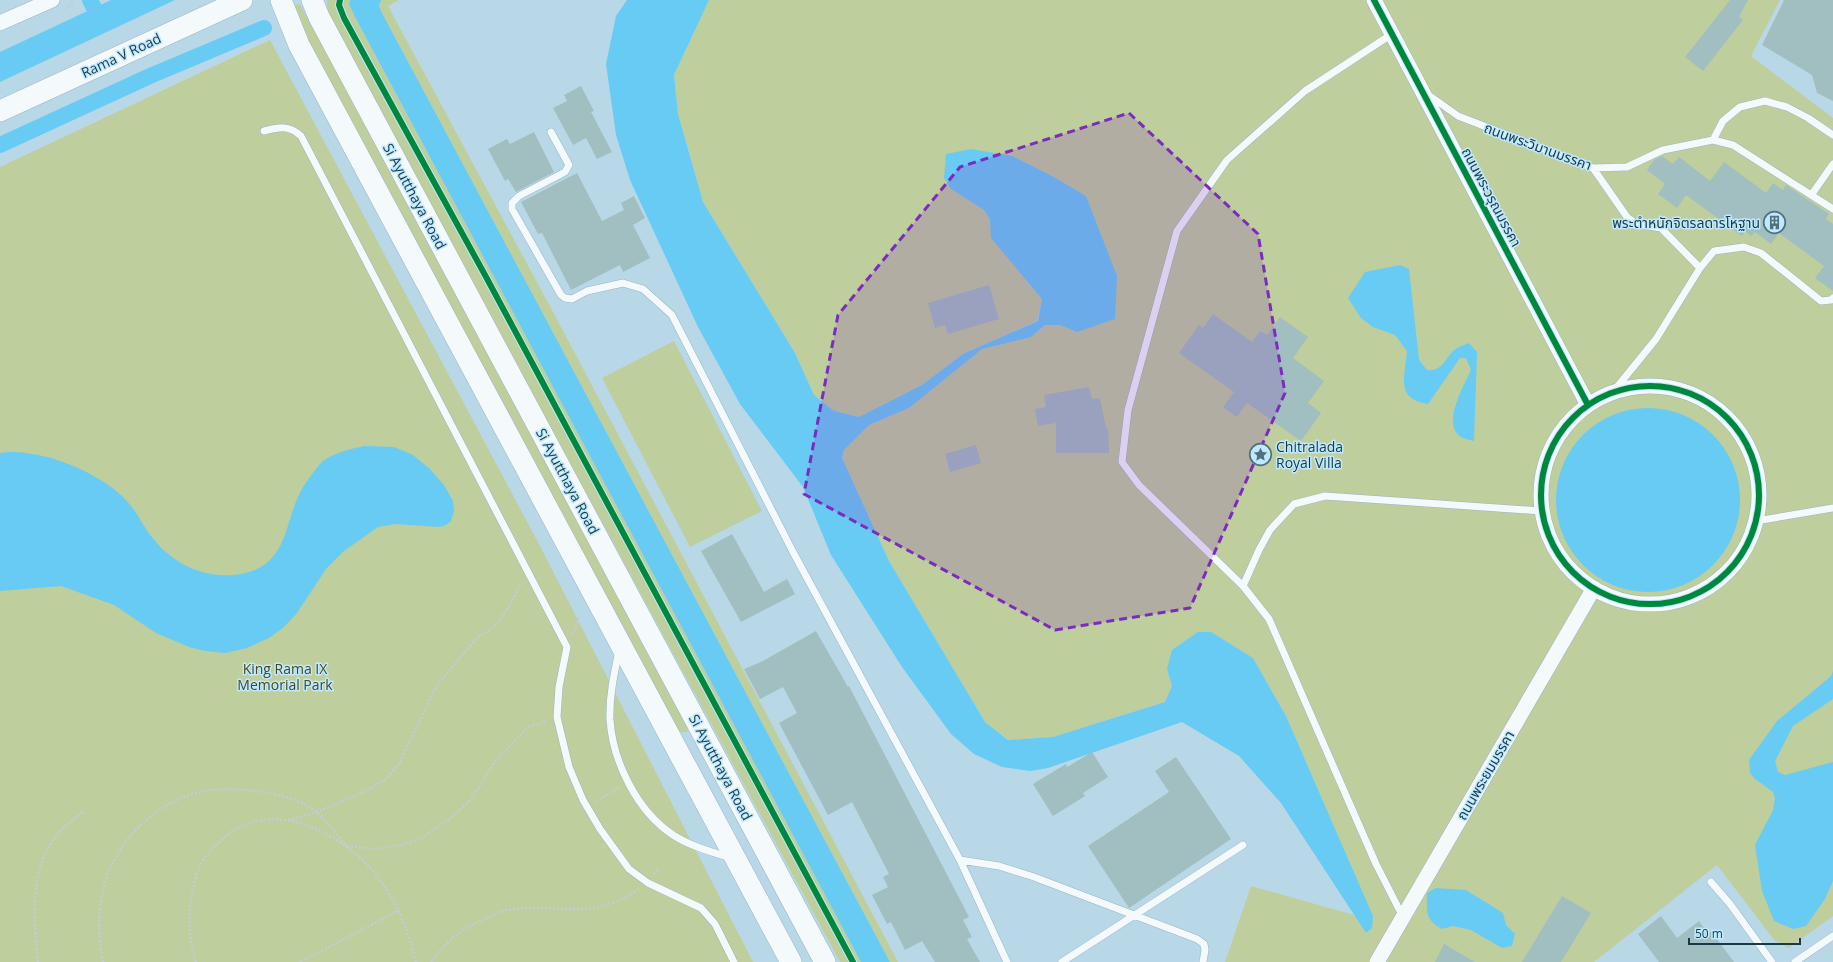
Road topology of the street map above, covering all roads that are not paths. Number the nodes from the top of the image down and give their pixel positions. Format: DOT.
graph roads {
  1 [pos="52,0"];
  2 [pos="242,0"];
  3 [pos="281,0"];
  4 [pos="312,0"];
  5 [pos="1374,0"];
  6 [pos="0,23"];
  7 [pos="1392,34"];
  8 [pos="1422,90"];
  9 [pos="0,111"];
  10 [pos="264,131"];
  11 [pos="551,132"];
  12 [pos="1833,135"];
  13 [pos="1713,140"];
  14 [pos="1833,164"];
  15 [pos="1593,168"];
  16 [pos="1812,194"];
  17 [pos="1833,209"];
  18 [pos="1700,268"];
  19 [pos="1833,298"];
  20 [pos="1613,392"];
  21 [pos="1588,405"];
  22 [pos="1833,508"];
  23 [pos="1542,511"];
  24 [pos="1756,521"];
  25 [pos="1243,586"];
  26 [pos="1594,588"];
  27 [pos="620,644"];
  28 [pos="709,744"];
  29 [pos="682,758"];
  30 [pos="1242,845"];
  31 [pos="735,858"];
  32 [pos="960,860"];
  33 [pos="1712,882"];
  34 [pos="1135,915"];
  35 [pos="1403,917"];
  36 [pos="1833,936"];
  37 [pos="734,962"];
  38 [pos="791,962"];
  39 [pos="826,962"];
  40 [pos="1007,962"];
  41 [pos="1062,962"];
  42 [pos="1203,962"];
  43 [pos="1377,962"];
  44 [pos="1772,962"];
  45 [pos="1795,962"];
  1 -- 6 [label="street"];
  2 -- 9 [label="main road, Rama V Road"];
  3 -- 27 [label="main road"];
  4 -- 28 [label="main road, Si Ayutthaya Road"];
  5 -- 7 [label="street, ถนนพระวรุณมรรคา"];
  7 -- 8 [label="street, ถนนพระวรุณมรรคา"];
  7 -- 25 [label="lane"];
  8 -- 15 [label="lane, ถนนพระวิมานมรรคา"];
  8 -- 21 [label="street, ถนนพระวรุณมรรคา"];
  10 -- 37 [label="lane"];
  11 -- 32 [label="lane"];
  12 -- 13 [label="lane"];
  13 -- 15 [label="lane, ถนนพระวิมานมรรคา"];
  13 -- 16 [label="lane, ถนนพระวิมานมรรคา"];
  14 -- 16 [label="lane"];
  15 -- 18 [label="lane"];
  16 -- 17 [label="lane, ถนนพระวิมานมรรคา"];
  18 -- 19 [label="lane"];
  18 -- 20 [label="lane"];
  20 -- 21 [label="street"];
  20 -- 24 [label="street"];
  21 -- 23 [label="street"];
  22 -- 24 [label="lane"];
  23 -- 25 [label="lane"];
  23 -- 26 [label="street"];
  24 -- 26 [label="street"];
  25 -- 35 [label="lane"];
  26 -- 35 [label="street, ถนนพระยมมรรคา"];
  27 -- 29 [label="main road"];
  27 -- 31 [label="lane"];
  28 -- 29 [label="main road"];
  28 -- 39 [label="main road, Si Ayutthaya Road"];
  29 -- 31 [label="main road"];
  30 -- 34 [label="lane"];
  31 -- 38 [label="main road"];
  32 -- 34 [label="lane"];
  32 -- 40 [label="lane"];
  33 -- 44 [label="lane"];
  34 -- 41 [label="lane"];
  34 -- 42 [label="lane"];
  35 -- 43 [label="street, ถนนพระยมมรรคา"];
  36 -- 45 [label="lane"];
}
